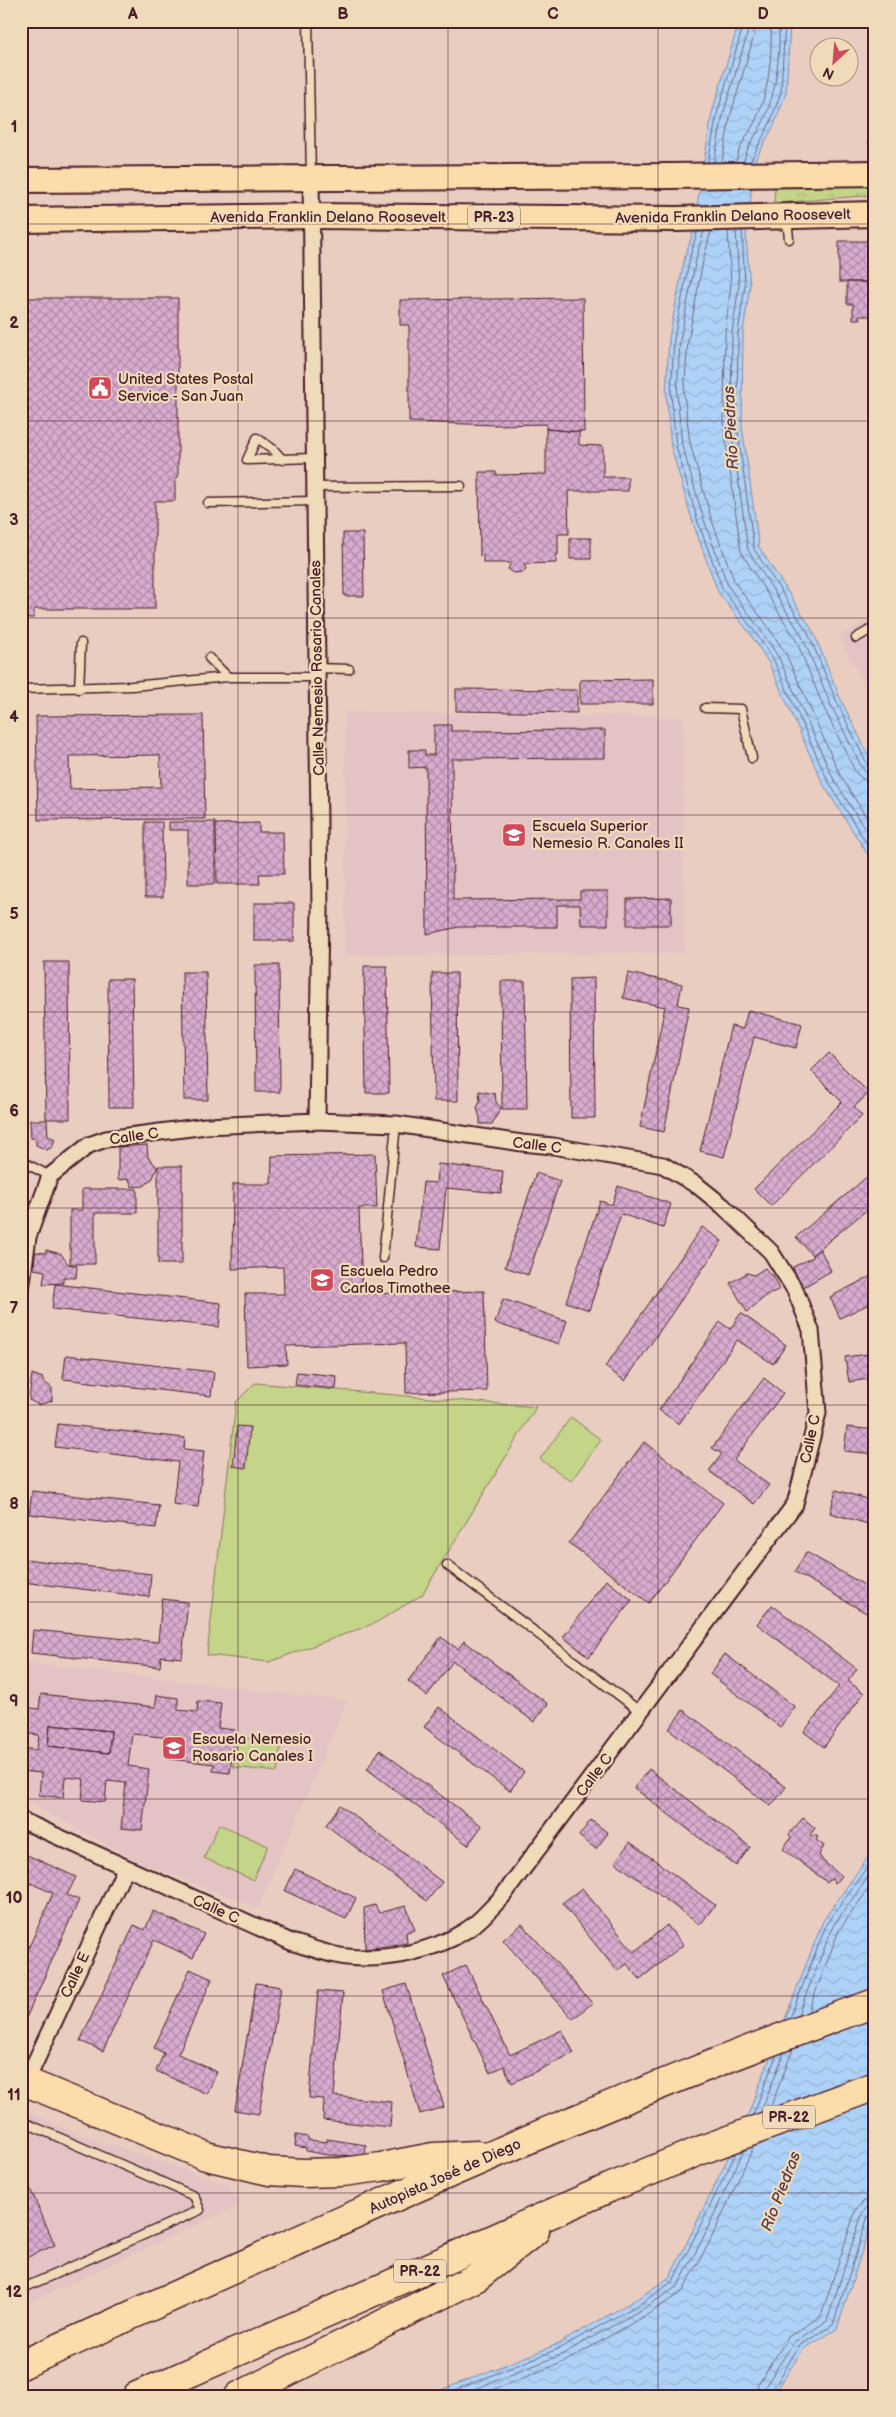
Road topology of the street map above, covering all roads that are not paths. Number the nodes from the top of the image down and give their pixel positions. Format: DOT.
graph roads {
  1 [pos="308,21"];
  2 [pos="875,173"];
  3 [pos="311,178"];
  4 [pos="21,180"];
  5 [pos="875,214"];
  6 [pos="312,216"];
  7 [pos="21,220"];
  8 [pos="314,458"];
  9 [pos="283,460"];
  10 [pos="461,486"];
  11 [pos="315,494"];
  12 [pos="208,503"];
  13 [pos="875,627"];
  14 [pos="856,638"];
  15 [pos="81,643"];
  16 [pos="209,658"];
  17 [pos="349,668"];
  18 [pos="317,672"];
  19 [pos="228,677"];
  20 [pos="21,689"];
  21 [pos="79,689"];
  22 [pos="705,708"];
  23 [pos="752,758"];
  24 [pos="317,1121"];
  25 [pos="396,1124"];
  26 [pos="21,1161"];
  27 [pos="50,1176"];
  28 [pos="383,1258"];
  29 [pos="21,1290"];
  30 [pos="446,1565"];
  31 [pos="641,1712"];
  32 [pos="21,1820"];
  33 [pos="125,1869"];
  34 [pos="875,2003"];
  35 [pos="24,2081"];
  36 [pos="875,2086"];
  37 [pos="21,2121"];
  38 [pos="494,2154"];
  39 [pos="565,2207"];
  40 [pos="21,2289"];
  41 [pos="21,2365"];
  42 [pos="136,2396"];
  43 [pos="239,2396"];
  1 -- 3 [label="lane"];
  2 -- 3 [label="main road"];
  3 -- 4 [label="main road"];
  3 -- 6 [label="street, Calle Nemesio Rosario Canales"];
  5 -- 6 [label="main road, Avenida Franklin Delano Roosevelt / PR-23"];
  6 -- 7 [label="main road, Avenida Franklin Delano Roosevelt / PR-23"];
  6 -- 8 [label="street, Calle Nemesio Rosario Canales"];
  8 -- 9 [label="lane"];
  8 -- 11 [label="street, Calle Nemesio Rosario Canales"];
  9 -- 9 [label="lane"];
  10 -- 11 [label="lane"];
  11 -- 12 [label="lane"];
  11 -- 18 [label="street, Calle Nemesio Rosario Canales"];
  13 -- 14 [label="lane"];
  15 -- 21 [label="lane"];
  16 -- 19 [label="lane"];
  17 -- 18 [label="lane"];
  18 -- 19 [label="lane"];
  18 -- 24 [label="street, Calle Nemesio Rosario Canales"];
  19 -- 21 [label="lane"];
  20 -- 21 [label="lane"];
  22 -- 23 [label="lane"];
  24 -- 25 [label="street, Calle C"];
  24 -- 27 [label="street, Calle C"];
  25 -- 28 [label="lane"];
  25 -- 31 [label="street, Calle C"];
  26 -- 27 [label="lane"];
  27 -- 29 [label="street"];
  30 -- 31 [label="lane"];
  31 -- 33 [label="street, Calle C"];
  32 -- 33 [label="street, Calle C"];
  33 -- 35 [label="street, Calle E"];
  34 -- 38 [label="highway, Autopista José de Diego"];
  35 -- 38 [label="highway"];
  36 -- 39 [label="highway, PR-22"];
  37 -- 40 [label="lane"];
  38 -- 41 [label="highway, Autopista José de Diego"];
  39 -- 42 [label="highway, PR-22"];
  39 -- 43 [label="highway"];
}
